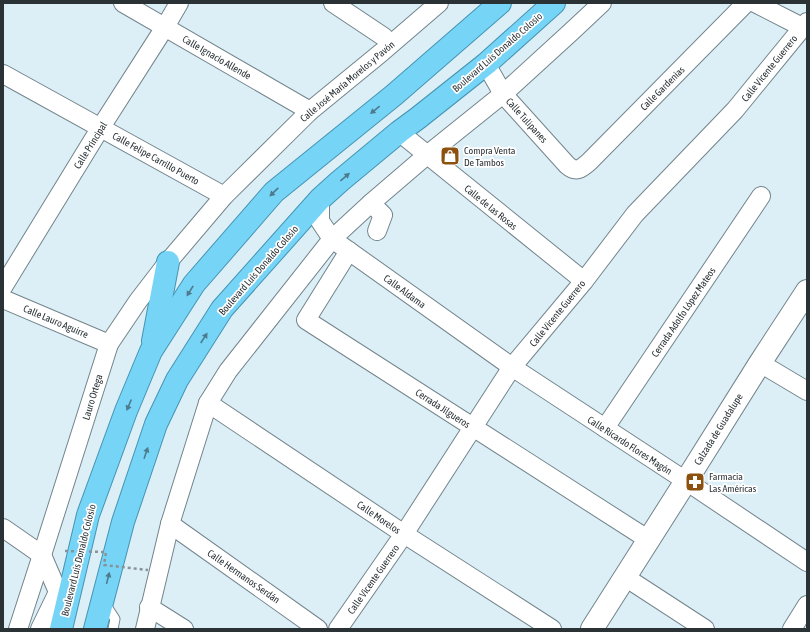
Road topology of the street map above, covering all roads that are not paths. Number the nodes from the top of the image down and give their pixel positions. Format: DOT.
graph roads {
  1 [pos="123,3"];
  2 [pos="179,3"];
  3 [pos="334,3"];
  4 [pos="439,3"];
  5 [pos="500,3"];
  6 [pos="509,3"];
  7 [pos="546,3"];
  8 [pos="554,3"];
  9 [pos="602,3"];
  10 [pos="746,3"];
  11 [pos="755,3"];
  12 [pos="805,24"];
  13 [pos="165,27"];
  14 [pos="384,37"];
  15 [pos="486,64"];
  16 [pos="3,74"];
  17 [pos="503,94"];
  18 [pos="394,95"];
  19 [pos="310,111"];
  20 [pos="418,118"];
  21 [pos="101,127"];
  22 [pos="399,132"];
  23 [pos="427,155"];
  24 [pos="576,170"];
  25 [pos="224,196"];
  26 [pos="761,196"];
  27 [pos="320,199"];
  28 [pos="370,203"];
  29 [pos="377,231"];
  30 [pos="332,239"];
  31 [pos="349,251"];
  32 [pos="168,262"];
  33 [pos="584,281"];
  34 [pos="3,287"];
  35 [pos="806,296"];
  36 [pos="3,299"];
  37 [pos="109,344"];
  38 [pos="152,351"];
  39 [pos="760,363"];
  40 [pos="512,368"];
  41 [pos="807,391"];
  42 [pos="208,403"];
  43 [pos="474,427"];
  44 [pos="605,428"];
  45 [pos="686,481"];
  46 [pos="88,515"];
  47 [pos="170,524"];
  48 [pos="3,528"];
  49 [pos="74,533"];
  50 [pos="404,534"];
  51 [pos="649,540"];
  52 [pos="42,555"];
  53 [pos="807,562"];
  54 [pos="626,577"];
  55 [pos="60,587"];
  56 [pos="103,600"];
  57 [pos="807,605"];
  58 [pos="150,607"];
  59 [pos="18,629"];
  60 [pos="40,629"];
  61 [pos="50,629"];
  62 [pos="61,629"];
  63 [pos="95,629"];
  64 [pos="113,629"];
  65 [pos="145,629"];
  66 [pos="184,629"];
  67 [pos="318,629"];
  68 [pos="338,629"];
  69 [pos="552,629"];
  70 [pos="592,629"];
  71 [pos="705,629"];
  72 [pos="792,629"];
  1 -- 13 [label="street, Calle Ignacio Allende"];
  2 -- 13 [label="street, Calle Principal"];
  3 -- 14 [label="street"];
  4 -- 19 [label="street, Calle José María Morelos y Pavón"];
  5 -- 18 [label="highway, Boulevard Luis Donaldo Colosio"];
  6 -- 7 [label="highway"];
  8 -- 15 [label="highway, Boulevard Luis Donaldo Colosio"];
  9 -- 17 [label="street"];
  10 -- 24 [label="street, Calle Gardenias"];
  11 -- 12 [label="street"];
  12 -- 33 [label="street, Calle Vicente Guerrero"];
  13 -- 19 [label="street, Calle Ignacio Allende"];
  13 -- 21 [label="street, Calle Principal"];
  15 -- 17 [label="street, Calle Tulipanes"];
  15 -- 20 [label="highway, Boulevard Luis Donaldo Colosio"];
  16 -- 21 [label="street, Calle Felipe Carrillo Puerto"];
  17 -- 23 [label="street"];
  17 -- 24 [label="street, Calle Tulipanes"];
  18 -- 20 [label="highway"];
  18 -- 38 [label="highway, Boulevard Luis Donaldo Colosio, one-way"];
  19 -- 25 [label="street, Calle José María Morelos y Pavón"];
  20 -- 22 [label="highway, Boulevard Luis Donaldo Colosio"];
  21 -- 25 [label="street, Calle Felipe Carrillo Puerto"];
  21 -- 34 [label="street, Calle Principal"];
  22 -- 23 [label="street, Calle de las Rosas"];
  27 -- 22 [label="highway, Boulevard Luis Donaldo Colosio, one-way"];
  23 -- 28 [label="street"];
  23 -- 33 [label="street, Calle de las Rosas"];
  25 -- 32 [label="street, Lauro Ortega"];
  26 -- 44 [label="street, Cerrada Adolfo López Mateos"];
  27 -- 30 [label="street, Calle Aldama"];
  56 -- 27 [label="highway, Boulevard Luis Donaldo Colosio, one-way"];
  28 -- 29 [label="street"];
  28 -- 30 [label="street"];
  30 -- 31 [label="street, Calle Aldama"];
  30 -- 42 [label="street"];
  31 -- 40 [label="street, Calle Aldama"];
  31 -- 43 [label="street, Cerrada Jilgueros"];
  32 -- 37 [label="street, Lauro Ortega"];
  32 -- 38 [label="highway"];
  33 -- 40 [label="street, Calle Vicente Guerrero"];
  35 -- 39 [label="street, Calzada de Guadalupe"];
  36 -- 37 [label="street, Calle Lauro Aguirre"];
  37 -- 52 [label="street, Lauro Ortega"];
  38 -- 46 [label="highway, Boulevard Luis Donaldo Colosio, one-way"];
  39 -- 41 [label="street"];
  39 -- 45 [label="street, Calzada de Guadalupe"];
  40 -- 43 [label="street, Calle Vicente Guerrero"];
  40 -- 44 [label="street, Calle Ricardo Flores Magón"];
  42 -- 47 [label="street"];
  42 -- 50 [label="street, Calle Morelos"];
  43 -- 50 [label="street, Calle Vicente Guerrero"];
  43 -- 51 [label="street, Cerrada Jilgueros"];
  44 -- 45 [label="street, Calle Ricardo Flores Magón"];
  45 -- 51 [label="street, Calzada de Guadalupe"];
  45 -- 53 [label="street, Calle Ricardo Flores Magón"];
  46 -- 49 [label="lane"];
  46 -- 62 [label="highway, Boulevard Luis Donaldo Colosio"];
  47 -- 58 [label="street"];
  47 -- 67 [label="street, Calle Hermanos Serdán"];
  48 -- 52 [label="street"];
  50 -- 68 [label="street, Calle Vicente Guerrero"];
  50 -- 69 [label="street, Calle Morelos"];
  51 -- 54 [label="street, Calzada de Guadalupe"];
  52 -- 55 [label="street"];
  52 -- 59 [label="street, Lauro Ortega"];
  54 -- 70 [label="street, Calzada de Guadalupe"];
  54 -- 71 [label="street"];
  55 -- 60 [label="street"];
  55 -- 61 [label="lane"];
  56 -- 63 [label="highway, Boulevard Luis Donaldo Colosio"];
  56 -- 64 [label="lane"];
  57 -- 72 [label="street"];
  58 -- 65 [label="street"];
  58 -- 66 [label="street"];
}
